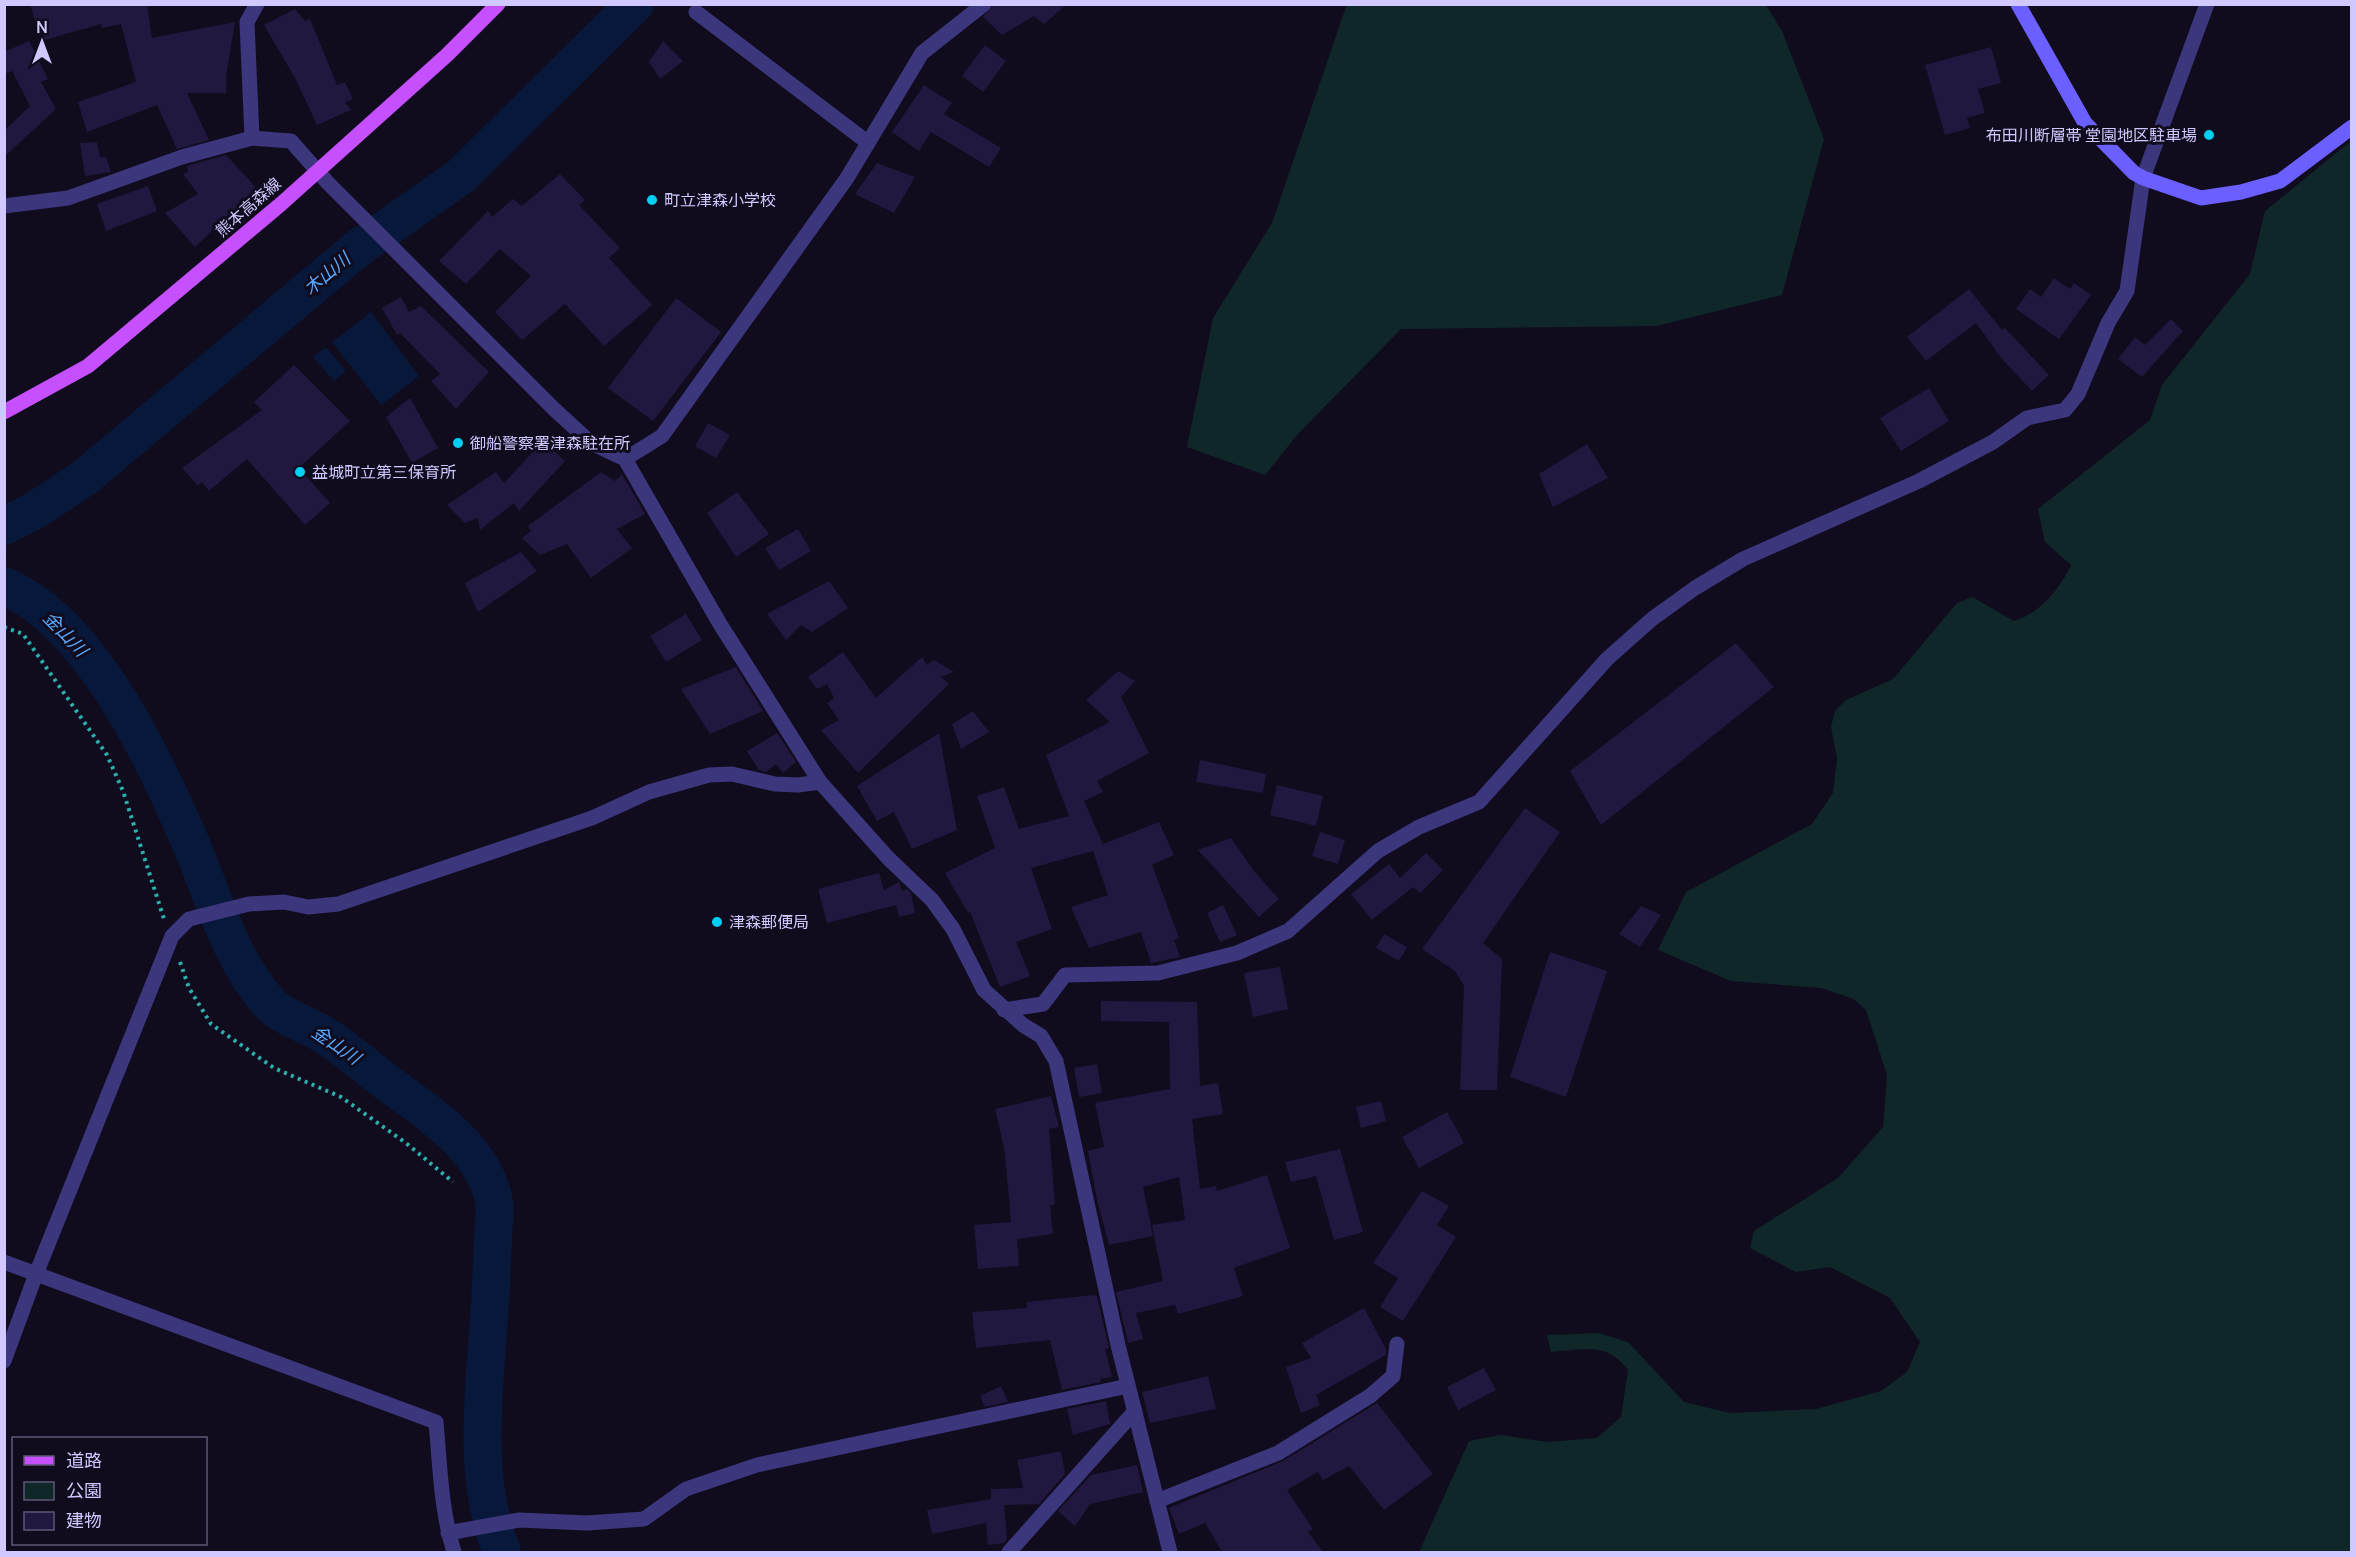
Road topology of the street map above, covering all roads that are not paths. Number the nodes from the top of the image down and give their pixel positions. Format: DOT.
graph roads {
  1 [pos="257,4"];
  2 [pos="498,4"];
  3 [pos="984,4"];
  4 [pos="2018,4"];
  5 [pos="2207,4"];
  6 [pos="696,12"];
  7 [pos="2352,127"];
  8 [pos="252,138"];
  9 [pos="867,142"];
  10 [pos="317,171"];
  11 [pos="2143,178"];
  12 [pos="4,206"];
  13 [pos="4,412"];
  14 [pos="625,459"];
  15 [pos="820,782"];
  16 [pos="1004,1010"];
  17 [pos="4,1262"];
  18 [pos="36,1274"];
  19 [pos="1397,1344"];
  20 [pos="4,1361"];
  21 [pos="1128,1386"];
  22 [pos="1135,1411"];
  23 [pos="1157,1501"];
  24 [pos="448,1533"];
  25 [pos="454,1552"];
  26 [pos="1009,1552"];
  27 [pos="1170,1552"];
  1 -- 8 [label="street"];
  2 -- 10 [label="main road, 熊本高森線"];
  3 -- 9 [label="street"];
  4 -- 11 [label="street"];
  5 -- 11 [label="street"];
  6 -- 9 [label="street"];
  7 -- 11 [label="street"];
  8 -- 10 [label="street"];
  8 -- 12 [label="street"];
  9 -- 14 [label="street"];
  10 -- 13 [label="main road, 熊本高森線"];
  10 -- 14 [label="street"];
  11 -- 16 [label="street"];
  14 -- 15 [label="street"];
  15 -- 16 [label="street"];
  15 -- 18 [label="street"];
  16 -- 21 [label="street"];
  17 -- 18 [label="street"];
  18 -- 20 [label="street"];
  18 -- 24 [label="street"];
  19 -- 23 [label="street"];
  21 -- 22 [label="street"];
  21 -- 24 [label="street"];
  22 -- 23 [label="street"];
  22 -- 26 [label="street"];
  23 -- 27 [label="street"];
  24 -- 25 [label="street"];
}
